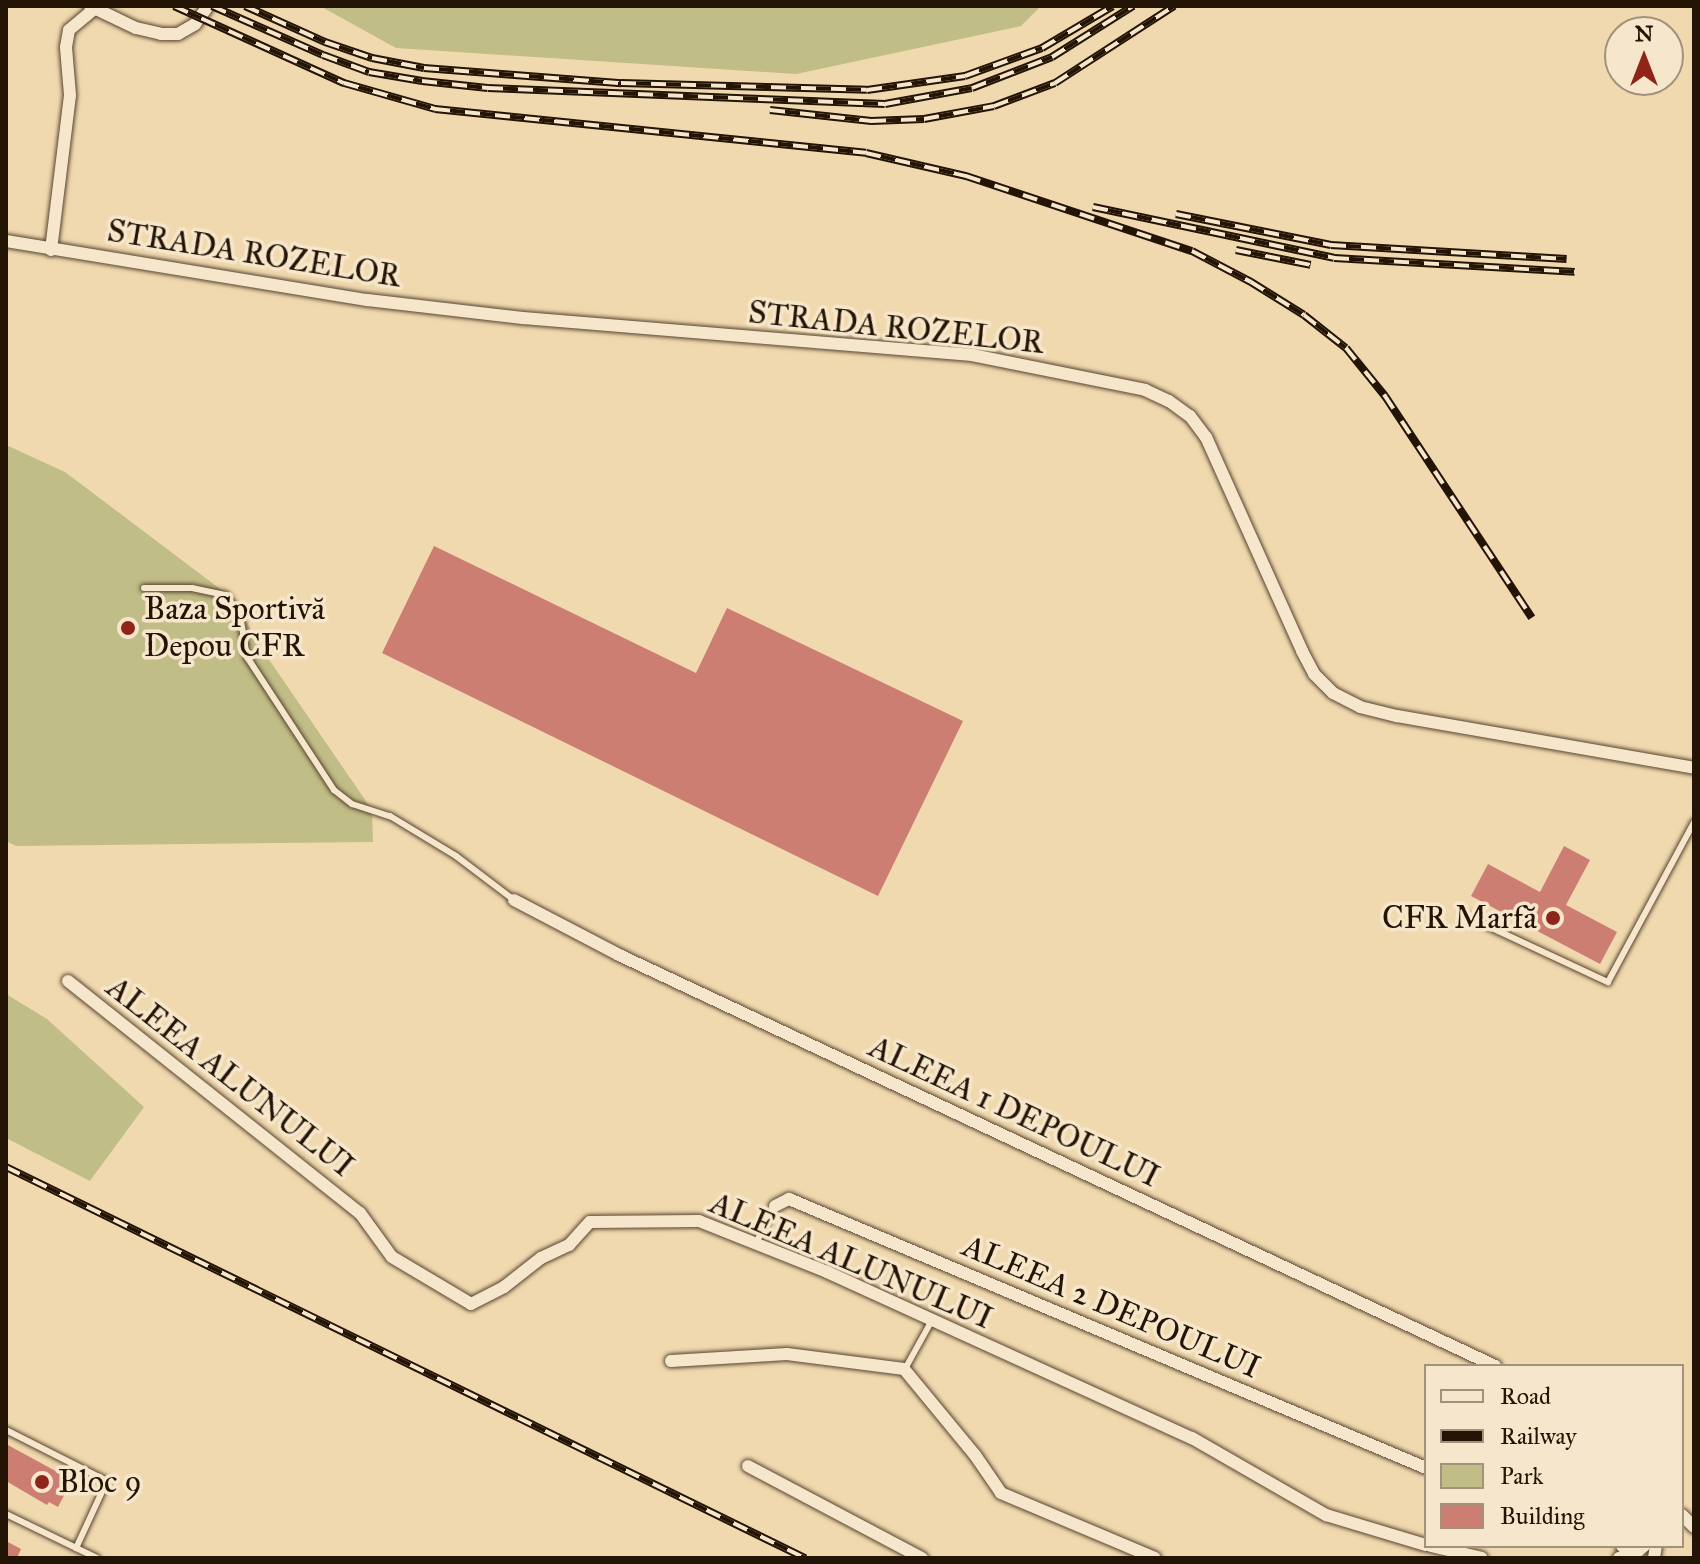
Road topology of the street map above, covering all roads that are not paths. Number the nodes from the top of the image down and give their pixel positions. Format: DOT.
graph roads {
  1 [pos="208,6"];
  2 [pos="92,8"];
  3 [pos="6,241"];
  4 [pos="51,250"];
  5 [pos="144,588"];
  6 [pos="1694,768"];
  7 [pos="1694,822"];
  8 [pos="514,900"];
  9 [pos="1464,915"];
  10 [pos="68,981"];
  11 [pos="775,1206"];
  12 [pos="756,1243"];
  13 [pos="932,1320"];
  14 [pos="671,1361"];
  15 [pos="1491,1364"];
  16 [pos="904,1369"];
  17 [pos="6,1430"];
  18 [pos="748,1466"];
  19 [pos="1424,1467"];
  20 [pos="6,1514"];
  21 [pos="1424,1544"];
  22 [pos="76,1548"];
  23 [pos="1440,1548"];
  24 [pos="1641,1549"];
  25 [pos="97,1558"];
  26 [pos="922,1558"];
  27 [pos="1155,1558"];
  28 [pos="1482,1558"];
  29 [pos="1619,1558"];
  1 -- 2 [label="street"];
  2 -- 4 [label="street"];
  3 -- 4 [label="street, STRADA ROZELOR"];
  4 -- 6 [label="street, STRADA ROZELOR"];
  5 -- 8 [label="lane"];
  7 -- 9 [label="lane"];
  8 -- 15 [label="street, ALEEA 1 DEPOULUI"];
  10 -- 12 [label="street, ALEEA ALUNULUI"];
  11 -- 12 [label="lane"];
  11 -- 19 [label="street, ALEEA 2 DEPOULUI"];
  12 -- 13 [label="street, ALEEA ALUNULUI"];
  13 -- 16 [label="lane"];
  13 -- 21 [label="street, ALEEA ALUNULUI"];
  14 -- 16 [label="street"];
  16 -- 27 [label="street"];
  17 -- 22 [label="lane"];
  18 -- 26 [label="street"];
  20 -- 22 [label="lane"];
  22 -- 25 [label="lane"];
  23 -- 28 [label="street, ALEEA ALUNULUI"];
  24 -- 29 [label="street"];
}
